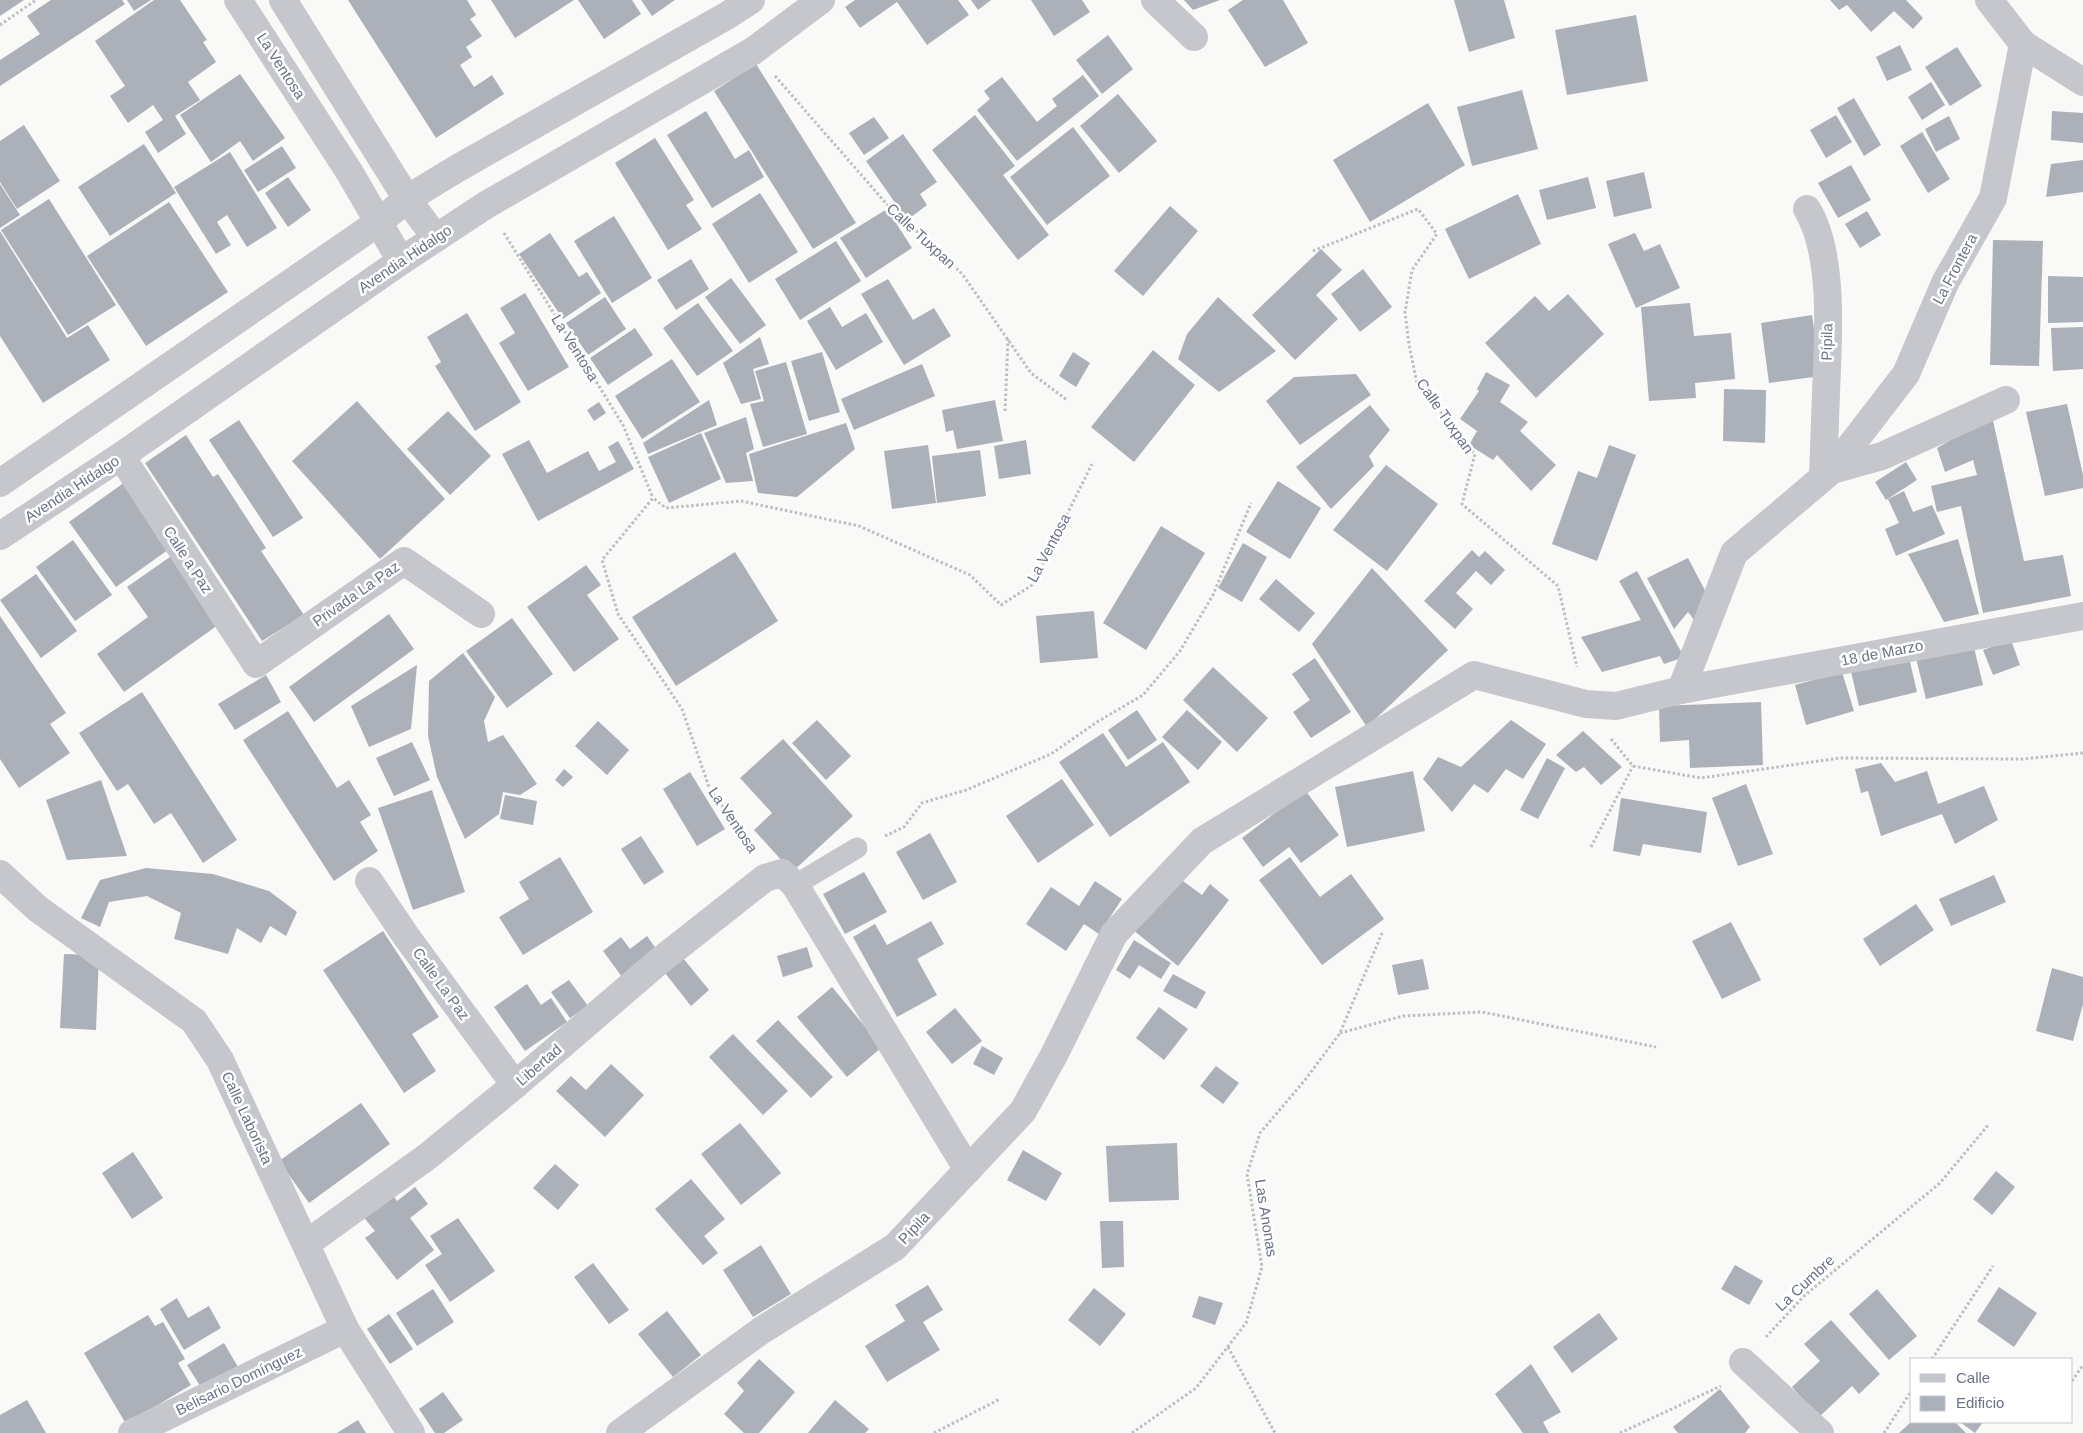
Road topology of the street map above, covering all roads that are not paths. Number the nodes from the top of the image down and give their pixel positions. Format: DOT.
graph roads {
  1 [pos="238,0"];
  2 [pos="283,0"];
  3 [pos="751,0"];
  4 [pos="821,0"];
  5 [pos="1155,0"];
  6 [pos="1989,0"];
  7 [pos="1194,37"];
  8 [pos="2023,44"];
  9 [pos="2083,82"];
  10 [pos="407,199"];
  11 [pos="1807,209"];
  12 [pos="379,222"];
  13 [pos="436,238"];
  14 [pos="401,261"];
  15 [pos="2006,400"];
  16 [pos="121,456"];
  17 [pos="1827,474"];
  18 [pos="0,483"];
  19 [pos="0,536"];
  20 [pos="482,614"];
  21 [pos="2083,616"];
  22 [pos="256,664"];
  23 [pos="1681,690"];
  24 [pos="1586,704"];
  25 [pos="857,848"];
  26 [pos="0,874"];
  27 [pos="369,881"];
  28 [pos="795,885"];
  29 [pos="516,1085"];
  30 [pos="968,1170"];
  31 [pos="306,1244"];
  32 [pos="345,1329"];
  33 [pos="1743,1362"];
  34 [pos="132,1433"];
  35 [pos="411,1433"];
  36 [pos="620,1433"];
  37 [pos="1820,1433"];
  1 -- 12 [label="street, La Ventosa"];
  2 -- 10 [label="street"];
  3 -- 10 [label="street"];
  4 -- 13 [label="street, Avendia Hidalgo"];
  5 -- 7 [label="street"];
  6 -- 8 [label="street"];
  8 -- 9 [label="street"];
  8 -- 17 [label="street, La Frontera"];
  10 -- 12 [label="street"];
  10 -- 13 [label="street"];
  11 -- 17 [label="street, Pípila"];
  12 -- 14 [label="street, La Ventosa"];
  12 -- 18 [label="street"];
  13 -- 14 [label="street, Avendia Hidalgo"];
  14 -- 16 [label="street, Avendia Hidalgo"];
  15 -- 17 [label="street"];
  16 -- 19 [label="street, Avendia Hidalgo"];
  16 -- 22 [label="street, Calle a Paz"];
  17 -- 23 [label="street"];
  20 -- 22 [label="street, Privada La Paz"];
  21 -- 23 [label="street, 18 de Marzo"];
  23 -- 24 [label="street, 18 de Marzo"];
  24 -- 30 [label="street, Pípila"];
  25 -- 28 [label="lane"];
  26 -- 31 [label="street, Calle Laborista"];
  27 -- 29 [label="street, Calle La Paz"];
  28 -- 29 [label="street, Libertad"];
  28 -- 30 [label="street"];
  29 -- 31 [label="street, Libertad"];
  30 -- 36 [label="street, Pípila"];
  31 -- 32 [label="street, Calle Laborista"];
  32 -- 34 [label="street, Belisario Domínguez"];
  32 -- 35 [label="street, Calle Laborista"];
  33 -- 37 [label="street"];
}
